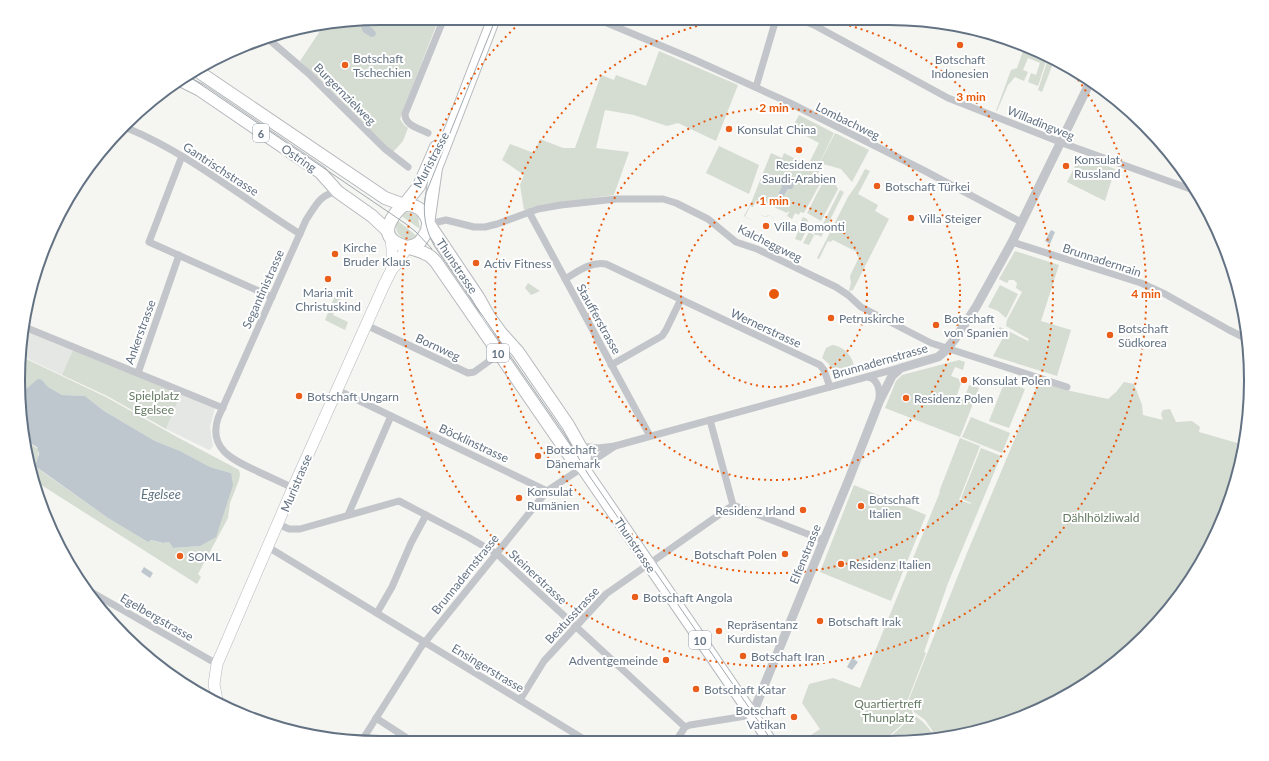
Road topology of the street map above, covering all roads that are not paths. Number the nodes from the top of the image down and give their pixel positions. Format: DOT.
graph roads {
  1 [pos="441,25"];
  2 [pos="491,25"];
  3 [pos="612,25"];
  4 [pos="774,25"];
  5 [pos="814,25"];
  6 [pos="272,42"];
  7 [pos="202,74"];
  8 [pos="186,83"];
  9 [pos="1088,86"];
  10 [pos="756,87"];
  11 [pos="456,114"];
  12 [pos="129,129"];
  13 [pos="428,133"];
  14 [pos="1060,142"];
  15 [pos="182,156"];
  16 [pos="408,167"];
  17 [pos="1187,188"];
  18 [pos="338,192"];
  19 [pos="404,205"];
  20 [pos="529,212"];
  21 [pos="1021,222"];
  22 [pos="429,224"];
  23 [pos="300,234"];
  24 [pos="390,234"];
  25 [pos="1012,242"];
  26 [pos="407,247"];
  27 [pos="179,255"];
  28 [pos="392,269"];
  29 [pos="564,279"];
  30 [pos="272,297"];
  31 [pos="681,299"];
  32 [pos="366,325"];
  33 [pos="29,329"];
  34 [pos="1241,336"];
  35 [pos="947,349"];
  36 [pos="499,354"];
  37 [pos="611,365"];
  38 [pos="900,368"];
  39 [pos="138,373"];
  40 [pos="868,377"];
  41 [pos="830,387"];
  42 [pos="1067,387"];
  43 [pos="337,390"];
  44 [pos="879,402"];
  45 [pos="223,408"];
  46 [pos="390,416"];
  47 [pos="710,420"];
  48 [pos="650,436"];
  49 [pos="580,446"];
  50 [pos="615,446"];
  51 [pos="583,468"];
  52 [pos="293,488"];
  53 [pos="547,491"];
  54 [pos="733,505"];
  55 [pos="348,515"];
  56 [pos="426,515"];
  57 [pos="278,524"];
  58 [pos="824,540"];
  59 [pos="268,547"];
  60 [pos="497,554"];
  61 [pos="648,564"];
  62 [pos="97,595"];
  63 [pos="377,612"];
  64 [pos="576,626"];
  65 [pos="425,642"];
  66 [pos="218,664"];
  67 [pos="215,695"];
  68 [pos="520,700"];
  69 [pos="752,715"];
  70 [pos="376,718"];
  71 [pos="685,727"];
  72 [pos="365,735"];
  73 [pos="404,736"];
  74 [pos="579,736"];
  75 [pos="679,736"];
  76 [pos="767,736"];
  1 -- 13 [label="street, Muristrasse"];
  2 -- 11 [label="main road, Muristrasse"];
  3 -- 10 [label="street, Lombachweg"];
  4 -- 10 [label="street"];
  5 -- 14 [label="street, Willadingweg"];
  6 -- 16 [label="street, Burgernzielweg"];
  7 -- 19 [label="main road, Ostring / 6"];
  8 -- 18 [label="main road, Ostring / 6"];
  9 -- 14 [label="street, Brunnadernstrasse"];
  10 -- 21 [label="street, Lombachweg"];
  11 -- 19 [label="main road, Muristrasse"];
  11 -- 22 [label="main road, Muristrasse"];
  12 -- 15 [label="street, Gantrischstrasse"];
  14 -- 17 [label="street, Willadingweg"];
  14 -- 21 [label="street, Brunnadernstrasse"];
  15 -- 23 [label="street, Gantrischstrasse"];
  15 -- 27 [label="street"];
  18 -- 23 [label="street, Segantinistrasse"];
  18 -- 24 [label="main road, Ostring / 6"];
  19 -- 22 [label="main road"];
  19 -- 24 [label="main road"];
  20 -- 22 [label="street, Kalcheggweg"];
  20 -- 29 [label="street, Staufferstrasse"];
  20 -- 35 [label="street, Kalcheggweg"];
  21 -- 25 [label="street, Brunnadernstrasse"];
  22 -- 26 [label="main road"];
  22 -- 49 [label="main road, Thunstrasse / 10"];
  23 -- 30 [label="street, Segantinistrasse"];
  24 -- 26 [label="main road"];
  24 -- 28 [label="main road, Muristrasse"];
  25 -- 34 [label="street, Brunnadernrain"];
  25 -- 35 [label="street, Brunnadernstrasse"];
  26 -- 28 [label="main road, Muristrasse"];
  26 -- 36 [label="main road, Thunstrasse / 10"];
  27 -- 30 [label="street"];
  27 -- 39 [label="street, Ankerstrasse"];
  28 -- 32 [label="main road, Muristrasse"];
  29 -- 31 [label="street, Wernerstrasse"];
  29 -- 37 [label="street, Staufferstrasse"];
  30 -- 45 [label="street, Segantinistrasse"];
  31 -- 37 [label="street"];
  31 -- 41 [label="street, Wernerstrasse"];
  32 -- 36 [label="street, Bornweg"];
  32 -- 43 [label="main road, Muristrasse"];
  33 -- 39 [label="street, Ankerstrasse"];
  35 -- 38 [label="street, Brunnadernstrasse"];
  35 -- 42 [label="street, Kalcheggweg"];
  36 -- 51 [label="main road, Thunstrasse / 10"];
  37 -- 48 [label="street, Staufferstrasse"];
  38 -- 40 [label="street, Brunnadernstrasse"];
  38 -- 44 [label="street, Elfenstrasse"];
  39 -- 45 [label="street"];
  40 -- 41 [label="street, Brunnadernstrasse"];
  40 -- 44 [label="street, Elfenstrasse"];
  41 -- 47 [label="street, Brunnadernstrasse"];
  43 -- 46 [label="street, Böcklinstrasse"];
  43 -- 52 [label="main road, Muristrasse"];
  44 -- 58 [label="street, Elfenstrasse"];
  45 -- 52 [label="street, Segantinistrasse"];
  46 -- 53 [label="street, Böcklinstrasse"];
  46 -- 55 [label="street"];
  47 -- 48 [label="street, Brunnadernstrasse"];
  47 -- 54 [label="street"];
  48 -- 50 [label="street, Brunnadernstrasse"];
  49 -- 50 [label="street, Brunnadernstrasse"];
  49 -- 51 [label="main road, Thunstrasse / 10"];
  50 -- 51 [label="street, Brunnadernstrasse"];
  51 -- 53 [label="street, Brunnadernstrasse"];
  51 -- 61 [label="main road, Thunstrasse / 10"];
  52 -- 57 [label="main road, Muristrasse"];
  53 -- 60 [label="street, Brunnadernstrasse"];
  54 -- 58 [label="street"];
  54 -- 61 [label="street, Beatusstrasse"];
  55 -- 56 [label="street, Steinerstrasse"];
  55 -- 57 [label="street, Steinerstrasse"];
  56 -- 60 [label="street, Steinerstrasse"];
  56 -- 63 [label="street"];
  57 -- 59 [label="main road, Muristrasse"];
  58 -- 69 [label="street, Elfenstrasse"];
  59 -- 63 [label="street, Ensingerstrasse"];
  59 -- 66 [label="main road, Muristrasse"];
  60 -- 64 [label="street, Steinerstrasse"];
  60 -- 65 [label="street, Brunnadernstrasse"];
  61 -- 64 [label="street, Beatusstrasse"];
  61 -- 69 [label="main road, Thunstrasse / 10"];
  62 -- 66 [label="street, Egelbergstrasse"];
  63 -- 65 [label="street, Ensingerstrasse"];
  64 -- 68 [label="street, Beatusstrasse"];
  64 -- 71 [label="street, Steinerstrasse"];
  65 -- 68 [label="street, Ensingerstrasse"];
  65 -- 70 [label="street, Brunnadernstrasse"];
  66 -- 67 [label="main road, Muristrasse"];
  68 -- 74 [label="street, Ensingerstrasse"];
  69 -- 71 [label="street"];
  69 -- 76 [label="main road, Thunstrasse / 10"];
  70 -- 72 [label="street, Brunnadernstrasse"];
  70 -- 73 [label="street"];
  71 -- 75 [label="street"];
}
